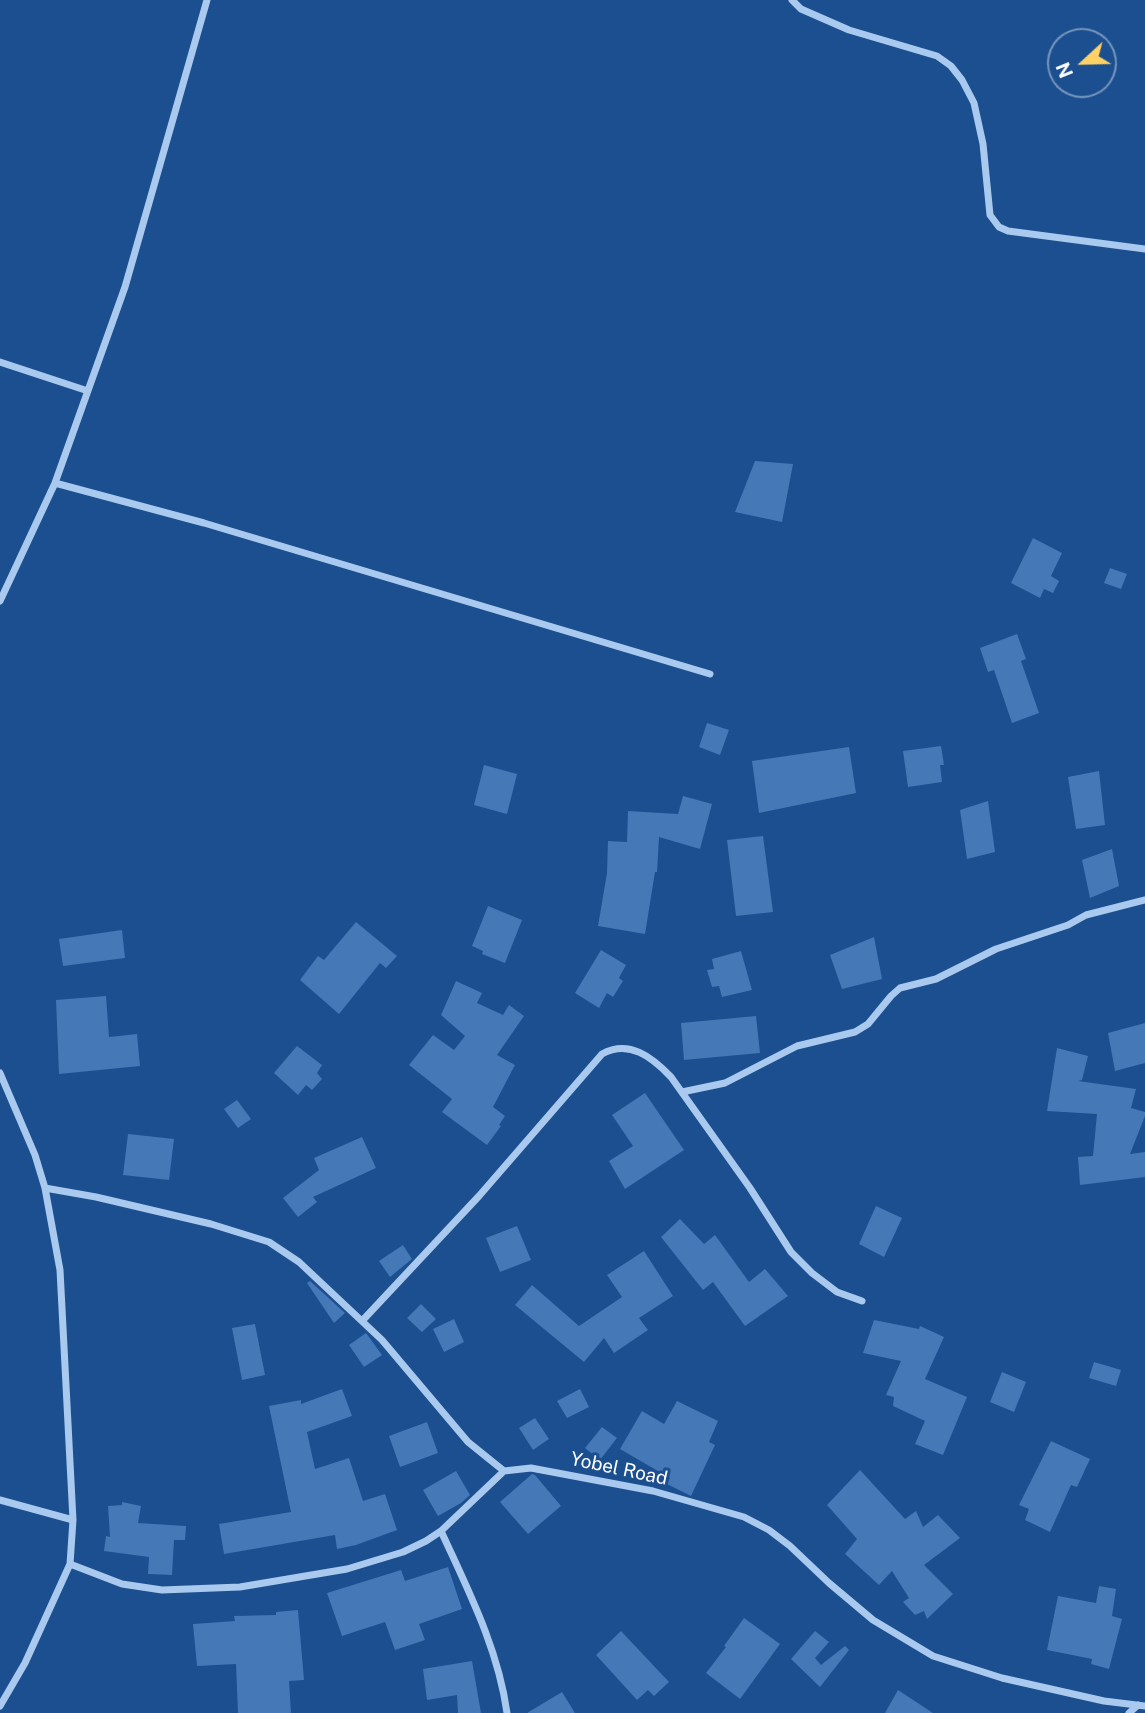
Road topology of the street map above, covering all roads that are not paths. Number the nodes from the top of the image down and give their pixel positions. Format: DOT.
graph roads {
  1 [pos="207,0"];
  2 [pos="792,0"];
  3 [pos="1145,249"];
  4 [pos="0,362"];
  5 [pos="88,391"];
  6 [pos="55,482"];
  7 [pos="0,601"];
  8 [pos="710,674"];
  9 [pos="1145,900"];
  10 [pos="0,1073"];
  11 [pos="682,1092"];
  12 [pos="45,1188"];
  13 [pos="862,1301"];
  14 [pos="362,1321"];
  15 [pos="504,1471"];
  16 [pos="0,1500"];
  17 [pos="73,1520"];
  18 [pos="441,1531"];
  19 [pos="70,1564"];
  20 [pos="1141,1705"];
  21 [pos="0,1706"];
  22 [pos="507,1713"];
  23 [pos="1129,1713"];
  1 -- 5 [label="street"];
  2 -- 3 [label="street"];
  4 -- 5 [label="street"];
  5 -- 6 [label="street"];
  6 -- 7 [label="street"];
  6 -- 8 [label="street"];
  9 -- 11 [label="street"];
  10 -- 12 [label="street"];
  11 -- 13 [label="street"];
  11 -- 14 [label="street"];
  12 -- 14 [label="street"];
  12 -- 17 [label="street"];
  14 -- 15 [label="street"];
  15 -- 18 [label="street"];
  15 -- 20 [label="street, Yobel Road"];
  16 -- 17 [label="street"];
  17 -- 19 [label="street"];
  18 -- 19 [label="street"];
  18 -- 22 [label="street"];
  19 -- 21 [label="street"];
  20 -- 23 [label="street"];
}
